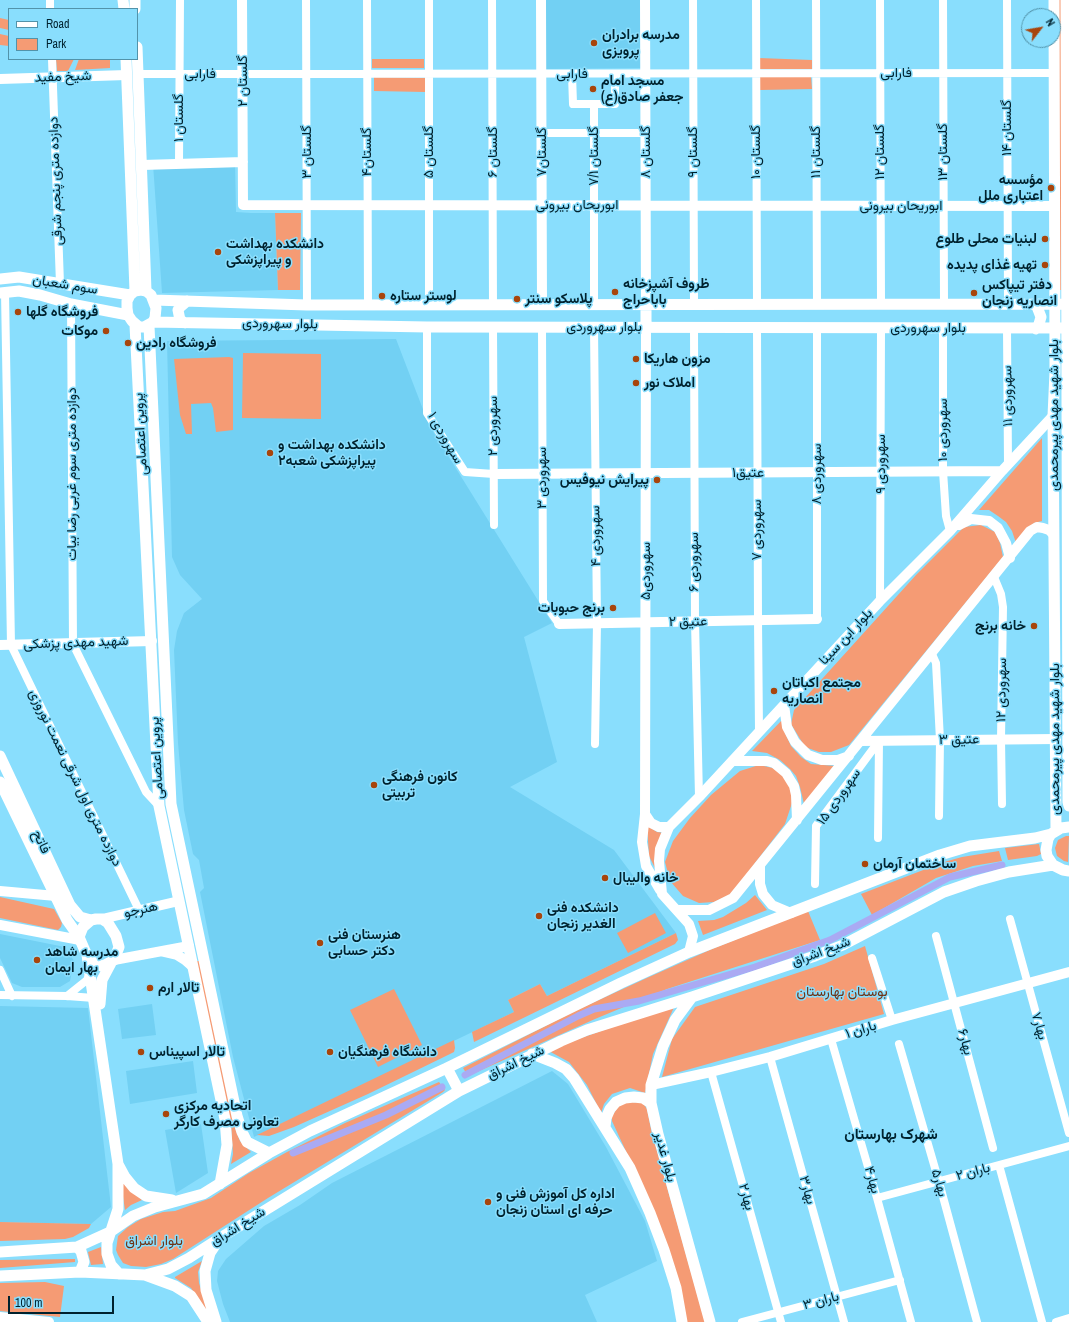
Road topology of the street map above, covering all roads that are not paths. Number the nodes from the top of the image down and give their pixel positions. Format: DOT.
graph roads {
  1 [pos="180,0"];
  2 [pos="242,0"];
  3 [pos="306,0"];
  4 [pos="367,0"];
  5 [pos="429,0"];
  6 [pos="492,0"];
  7 [pos="541,0"];
  8 [pos="645,0"];
  9 [pos="693,0"];
  10 [pos="756,0"];
  11 [pos="816,0"];
  12 [pos="880,0"];
  13 [pos="943,0"];
  14 [pos="1007,0"];
  15 [pos="1054,0"];
  16 [pos="1066,0"];
  17 [pos="52,60"];
  18 [pos="126,60"];
  19 [pos="137,60"];
  20 [pos="816,73"];
  21 [pos="880,73"];
  22 [pos="943,73"];
  23 [pos="1007,73"];
  24 [pos="1054,73"];
  25 [pos="138,74"];
  26 [pos="180,74"];
  27 [pos="242,74"];
  28 [pos="306,74"];
  29 [pos="367,74"];
  30 [pos="429,74"];
  31 [pos="492,74"];
  32 [pos="542,74"];
  33 [pos="572,74"];
  34 [pos="615,74"];
  35 [pos="646,74"];
  36 [pos="693,74"];
  37 [pos="756,74"];
  38 [pos="127,75"];
  39 [pos="53,77"];
  40 [pos="0,79"];
  41 [pos="1068,84"];
  42 [pos="594,104"];
  43 [pos="542,133"];
  44 [pos="594,133"];
  45 [pos="646,133"];
  46 [pos="1068,154"];
  47 [pos="243,162"];
  48 [pos="179,164"];
  49 [pos="142,165"];
  50 [pos="307,205"];
  51 [pos="367,205"];
  52 [pos="429,205"];
  53 [pos="493,205"];
  54 [pos="542,205"];
  55 [pos="594,205"];
  56 [pos="646,205"];
  57 [pos="694,205"];
  58 [pos="756,206"];
  59 [pos="816,206"];
  60 [pos="880,206"];
  61 [pos="944,206"];
  62 [pos="1007,206"];
  63 [pos="1054,206"];
  64 [pos="1068,218"];
  65 [pos="0,279"];
  66 [pos="60,284"];
  67 [pos="146,291"];
  68 [pos="3,292"];
  69 [pos="109,292"];
  70 [pos="132,293"];
  71 [pos="154,300"];
  72 [pos="187,301"];
  73 [pos="71,304"];
  74 [pos="493,304"];
  75 [pos="542,304"];
  76 [pos="594,304"];
  77 [pos="646,304"];
  78 [pos="694,304"];
  79 [pos="757,304"];
  80 [pos="817,304"];
  81 [pos="881,304"];
  82 [pos="944,304"];
  83 [pos="1008,304"];
  84 [pos="1036,304"];
  85 [pos="1054,304"];
  86 [pos="1068,304"];
  87 [pos="307,305"];
  88 [pos="368,305"];
  89 [pos="429,305"];
  90 [pos="108,311"];
  91 [pos="128,315"];
  92 [pos="185,323"];
  93 [pos="151,324"];
  94 [pos="135,325"];
  95 [pos="427,327"];
  96 [pos="493,327"];
  97 [pos="542,327"];
  98 [pos="594,327"];
  99 [pos="646,328"];
  100 [pos="694,328"];
  101 [pos="757,328"];
  102 [pos="817,328"];
  103 [pos="881,328"];
  104 [pos="943,328"];
  105 [pos="1068,328"];
  106 [pos="1007,329"];
  107 [pos="1036,329"];
  108 [pos="1054,329"];
  109 [pos="1068,376"];
  110 [pos="1054,396"];
  111 [pos="1068,398"];
  112 [pos="1053,416"];
  113 [pos="1005,467"];
  114 [pos="943,471"];
  115 [pos="757,472"];
  116 [pos="817,472"];
  117 [pos="881,472"];
  118 [pos="646,473"];
  119 [pos="694,473"];
  120 [pos="494,474"];
  121 [pos="542,474"];
  122 [pos="596,474"];
  123 [pos="494,525"];
  124 [pos="950,531"];
  125 [pos="1053,534"];
  126 [pos="1010,558"];
  127 [pos="994,577"];
  128 [pos="1068,585"];
  129 [pos="880,600"];
  130 [pos="817,619"];
  131 [pos="758,620"];
  132 [pos="646,622"];
  133 [pos="695,622"];
  134 [pos="597,623"];
  135 [pos="559,624"];
  136 [pos="152,641"];
  137 [pos="73,644"];
  138 [pos="0,645"];
  139 [pos="11,645"];
  140 [pos="932,654"];
  141 [pos="784,705"];
  142 [pos="759,732"];
  143 [pos="1056,739"];
  144 [pos="940,740"];
  145 [pos="1001,740"];
  146 [pos="861,741"];
  147 [pos="879,741"];
  148 [pos="595,744"];
  149 [pos="0,756"];
  150 [pos="849,756"];
  151 [pos="732,761"];
  152 [pos="0,782"];
  153 [pos="699,797"];
  154 [pos="1002,804"];
  155 [pos="159,806"];
  156 [pos="1069,806"];
  157 [pos="645,814"];
  158 [pos="939,816"];
  159 [pos="797,820"];
  160 [pos="669,827"];
  161 [pos="1069,827"];
  162 [pos="1054,832"];
  163 [pos="878,838"];
  164 [pos="760,865"];
  165 [pos="1053,865"];
  166 [pos="1069,871"];
  167 [pos="815,884"];
  168 [pos="0,891"];
  169 [pos="60,894"];
  170 [pos="662,894"];
  171 [pos="190,899"];
  172 [pos="179,901"];
  173 [pos="139,910"];
  174 [pos="677,910"];
  175 [pos="791,913"];
  176 [pos="102,919"];
  177 [pos="1010,919"];
  178 [pos="91,920"];
  179 [pos="0,925"];
  180 [pos="936,936"];
  181 [pos="80,939"];
  182 [pos="200,943"];
  183 [pos="188,946"];
  184 [pos="160,951"];
  185 [pos="689,952"];
  186 [pos="87,955"];
  187 [pos="872,958"];
  188 [pos="112,962"];
  189 [pos="193,967"];
  190 [pos="0,970"];
  191 [pos="1069,972"];
  192 [pos="90,973"];
  193 [pos="1027,984"];
  194 [pos="0,995"];
  195 [pos="12,996"];
  196 [pos="67,996"];
  197 [pos="692,997"];
  198 [pos="94,998"];
  199 [pos="954,1004"];
  200 [pos="892,1020"];
  201 [pos="98,1025"];
  202 [pos="831,1039"];
  203 [pos="899,1044"];
  204 [pos="532,1054"];
  205 [pos="770,1057"];
  206 [pos="447,1068"];
  207 [pos="711,1072"];
  208 [pos="652,1085"];
  209 [pos="459,1091"];
  210 [pos="651,1103"];
  211 [pos="605,1127"];
  212 [pos="1069,1133"];
  213 [pos="1069,1146"];
  214 [pos="993,1148"];
  215 [pos="269,1153"];
  216 [pos="118,1164"];
  217 [pos="999,1165"];
  218 [pos="939,1182"];
  219 [pos="220,1184"];
  220 [pos="878,1198"];
  221 [pos="175,1201"];
  222 [pos="110,1232"];
  223 [pos="220,1238"];
  224 [pos="77,1247"];
  225 [pos="0,1252"];
  226 [pos="80,1272"];
  227 [pos="119,1274"];
  228 [pos="144,1275"];
  229 [pos="0,1276"];
  230 [pos="900,1280"];
  231 [pos="837,1296"];
  232 [pos="778,1312"];
  233 [pos="0,1317"];
  234 [pos="1069,1318"];
  235 [pos="49,1322"];
  236 [pos="208,1322"];
  237 [pos="216,1322"];
  238 [pos="682,1322"];
  239 [pos="710,1322"];
  240 [pos="742,1322"];
  241 [pos="781,1322"];
  242 [pos="844,1322"];
  243 [pos="911,1322"];
  244 [pos="977,1322"];
  245 [pos="1042,1322"];
  246 [pos="1056,1322"];
  1 -- 26 [label="street, گلستان ۱"];
  2 -- 27 [label="street, گلستان ۲"];
  3 -- 28 [label="street, گلستان ۳"];
  4 -- 29 [label="street, گلستان۴"];
  5 -- 30 [label="street, گلستان ۵"];
  6 -- 31 [label="street, گلستان ۶"];
  7 -- 32 [label="street, گلستان۷"];
  8 -- 35 [label="street, گلستان ۸"];
  9 -- 36 [label="street, گلستان ۹"];
  10 -- 37 [label="street, گلستان ۱۰"];
  11 -- 20 [label="street, گلستان ۱۱"];
  12 -- 21 [label="street, گلستان ۱۲"];
  13 -- 22 [label="street, گلستان ۱۳"];
  14 -- 23 [label="street, گلستان ۱۴"];
  15 -- 24 [label="main road, بلوار شهید مهدی پیرمحمدی"];
  16 -- 41 [label="main road, بلوار شهید مهدی پیرمحمدی"];
  17 -- 39 [label="street, دوازده متری پنجم شرقی"];
  18 -- 38 [label="main road"];
  19 -- 25 [label="main road"];
  20 -- 21 [label="street, فارابی"];
  20 -- 37 [label="street, فارابی"];
  20 -- 59 [label="street, گلستان ۱۱"];
  21 -- 22 [label="street, فارابی"];
  21 -- 60 [label="street, گلستان ۱۲"];
  22 -- 23 [label="street, فارابی"];
  22 -- 61 [label="street, گلستان ۱۳"];
  23 -- 24 [label="street, فارابی"];
  23 -- 62 [label="street, گلستان ۱۴"];
  24 -- 63 [label="main road, بلوار شهید مهدی پیرمحمدی"];
  25 -- 26 [label="street, فارابی"];
  25 -- 49 [label="main road"];
  26 -- 27 [label="street, فارابی"];
  26 -- 48 [label="street, گلستان ۱"];
  27 -- 28 [label="street, فارابی"];
  27 -- 47 [label="street, گلستان ۲"];
  28 -- 29 [label="street, فارابی"];
  28 -- 50 [label="street, گلستان ۳"];
  29 -- 30 [label="street, فارابی"];
  29 -- 51 [label="street, گلستان۴"];
  30 -- 31 [label="street, فارابی"];
  30 -- 52 [label="street, گلستان ۵"];
  31 -- 32 [label="street, فارابی"];
  31 -- 53 [label="street, گلستان ۶"];
  32 -- 33 [label="street, فارابی"];
  32 -- 43 [label="street, گلستان۷"];
  33 -- 34 [label="street, فارابی"];
  33 -- 42 [label="street"];
  34 -- 35 [label="street, فارابی"];
  34 -- 42 [label="street"];
  35 -- 36 [label="street, فارابی"];
  35 -- 45 [label="street, گلستان ۸"];
  36 -- 37 [label="street, فارابی"];
  36 -- 57 [label="street, گلستان ۹"];
  37 -- 58 [label="street, گلستان ۱۰"];
  38 -- 39 [label="street, شیخ مفید"];
  38 -- 70 [label="main road"];
  39 -- 40 [label="street, شیخ مفید"];
  39 -- 66 [label="street, دوازده متری پنجم شرقی"];
  41 -- 46 [label="main road, بلوار شهید مهدی پیرمحمدی"];
  42 -- 44 [label="street, گلستان ۷/۱"];
  43 -- 44 [label="street"];
  43 -- 54 [label="street, گلستان۷"];
  44 -- 45 [label="street"];
  44 -- 55 [label="street, گلستان ۷/۱"];
  45 -- 56 [label="street, گلستان ۸"];
  46 -- 64 [label="main road, بلوار شهید مهدی پیرمحمدی"];
  47 -- 48 [label="street"];
  47 -- 50 [label="street, ابوریحان بیرونی"];
  48 -- 49 [label="street"];
  49 -- 67 [label="main road"];
  50 -- 51 [label="street, ابوریحان بیرونی"];
  50 -- 87 [label="street, گلستان ۳"];
  51 -- 52 [label="street, ابوریحان بیرونی"];
  51 -- 88 [label="street, گلستان۴"];
  52 -- 53 [label="street, ابوریحان بیرونی"];
  52 -- 89 [label="street, گلستان ۵"];
  53 -- 54 [label="street, ابوریحان بیرونی"];
  53 -- 74 [label="street, گلستان ۶"];
  54 -- 55 [label="street, ابوریحان بیرونی"];
  54 -- 75 [label="street, گلستان۷"];
  55 -- 56 [label="street, ابوریحان بیرونی"];
  55 -- 76 [label="street, گلستان ۷/۱"];
  56 -- 57 [label="street, ابوریحان بیرونی"];
  56 -- 77 [label="street, گلستان ۸"];
  57 -- 58 [label="street, ابوریحان بیرونی"];
  57 -- 78 [label="street, گلستان ۹"];
  58 -- 59 [label="street, ابوریحان بیرونی"];
  58 -- 79 [label="street, گلستان ۱۰"];
  59 -- 60 [label="street, ابوریحان بیرونی"];
  59 -- 80 [label="street, گلستان ۱۱"];
  60 -- 61 [label="street, ابوریحان بیرونی"];
  60 -- 81 [label="street, گلستان ۱۲"];
  61 -- 62 [label="street, ابوریحان بیرونی"];
  61 -- 82 [label="street, گلستان ۱۳"];
  62 -- 63 [label="street, ابوریحان بیرونی"];
  62 -- 83 [label="street, گلستان ۱۴"];
  63 -- 85 [label="main road, بلوار شهید مهدی پیرمحمدی"];
  64 -- 86 [label="main road, بلوار شهید مهدی پیرمحمدی"];
  65 -- 66 [label="main road, سوم شعبان"];
  66 -- 69 [label="main road, سوم شعبان"];
  67 -- 70 [label="main road"];
  67 -- 71 [label="main road"];
  68 -- 73 [label="main road, سوم شعبان"];
  68 -- 139 [label="street"];
  69 -- 70 [label="main road, سوم شعبان"];
  69 -- 90 [label="main road"];
  70 -- 91 [label="main road"];
  71 -- 72 [label="main road, بلوار سهروردی"];
  71 -- 93 [label="main road"];
  72 -- 87 [label="main road, بلوار سهروردی"];
  72 -- 92 [label="main road"];
  73 -- 90 [label="main road, سوم شعبان"];
  73 -- 137 [label="street, دوازده متری سوم غربی رضا بیات"];
  74 -- 75 [label="main road, بلوار سهروردی"];
  74 -- 89 [label="main road, بلوار سهروردی"];
  75 -- 76 [label="main road, بلوار سهروردی"];
  76 -- 77 [label="main road, بلوار سهروردی"];
  77 -- 78 [label="main road, بلوار سهروردی"];
  77 -- 99 [label="main road"];
  78 -- 79 [label="main road, بلوار سهروردی"];
  79 -- 80 [label="main road, بلوار سهروردی"];
  80 -- 81 [label="main road, بلوار سهروردی"];
  81 -- 82 [label="main road, بلوار سهروردی"];
  82 -- 83 [label="main road, بلوار سهروردی"];
  83 -- 84 [label="main road, بلوار سهروردی"];
  84 -- 85 [label="main road, بلوار سهروردی"];
  84 -- 107 [label="main road"];
  85 -- 86 [label="main road, بلوار سهروردی"];
  85 -- 108 [label="main road, بلوار شهید مهدی پیرمحمدی"];
  86 -- 105 [label="main road, بلوار شهید مهدی پیرمحمدی"];
  87 -- 88 [label="main road, بلوار سهروردی"];
  88 -- 89 [label="main road, بلوار سهروردی"];
  90 -- 91 [label="main road, سوم شعبان"];
  91 -- 94 [label="main road"];
  92 -- 93 [label="main road, بلوار سهروردی"];
  92 -- 95 [label="main road, بلوار سهروردی"];
  93 -- 94 [label="main road"];
  93 -- 171 [label="main road, پروین اعتصامی"];
  94 -- 136 [label="main road, پروین اعتصامی"];
  95 -- 96 [label="main road, بلوار سهروردی"];
  95 -- 120 [label="street, سهروردی ۱"];
  96 -- 97 [label="main road, بلوار سهروردی"];
  96 -- 120 [label="street, سهروردی ۲"];
  97 -- 98 [label="main road, بلوار سهروردی"];
  97 -- 121 [label="street, سهروردی ۳"];
  98 -- 99 [label="main road, بلوار سهروردی"];
  98 -- 122 [label="street, سهروردی ۴"];
  99 -- 100 [label="main road, بلوار سهروردی"];
  99 -- 118 [label="street, سهروردی۵"];
  100 -- 101 [label="main road, بلوار سهروردی"];
  100 -- 119 [label="street, سهروردی ۶"];
  101 -- 102 [label="main road, بلوار سهروردی"];
  101 -- 115 [label="street, سهروردی ۷"];
  102 -- 103 [label="main road, بلوار سهروردی"];
  102 -- 116 [label="street, سهروردی ۸"];
  103 -- 104 [label="main road, بلوار سهروردی"];
  103 -- 117 [label="street, سهروردی ۹"];
  104 -- 106 [label="main road, بلوار سهروردی"];
  104 -- 114 [label="street, سهروردی ۱۰"];
  105 -- 108 [label="main road, بلوار سهروردی"];
  105 -- 109 [label="main road, بلوار شهید مهدی پیرمحمدی"];
  106 -- 107 [label="main road, بلوار سهروردی"];
  106 -- 113 [label="street, سهروردی ١١"];
  107 -- 108 [label="main road, بلوار سهروردی"];
  108 -- 110 [label="main road, بلوار شهید مهدی پیرمحمدی"];
  109 -- 111 [label="main road, بلوار شهید مهدی پیرمحمدی"];
  110 -- 111 [label="main road"];
  110 -- 112 [label="main road, بلوار شهید مهدی پیرمحمدی"];
  111 -- 128 [label="main road, بلوار شهید مهدی پیرمحمدی"];
  112 -- 113 [label="street, بلوار ابن سینا"];
  112 -- 125 [label="main road, بلوار شهید مهدی پیرمحمدی"];
  113 -- 114 [label="street, عتیق۱"];
  113 -- 124 [label="street, بلوار ابن سینا"];
  114 -- 117 [label="street, عتیق۱"];
  114 -- 124 [label="street, سهروردی ۱۰"];
  115 -- 116 [label="street, عتیق۱"];
  115 -- 119 [label="street, عتیق۱"];
  115 -- 131 [label="street, سهروردی ۷"];
  116 -- 117 [label="street, عتیق۱"];
  116 -- 130 [label="street, سهروردی ۸"];
  117 -- 129 [label="street, سهروردی ۹"];
  118 -- 119 [label="street, عتیق۱"];
  118 -- 122 [label="street, عتیق۱"];
  118 -- 132 [label="street, سهروردی۵"];
  119 -- 133 [label="street, سهروردی ۶"];
  120 -- 121 [label="street, عتیق۱"];
  120 -- 123 [label="street, سهروردی ۲"];
  121 -- 122 [label="street, عتیق۱"];
  121 -- 135 [label="street, سهروردی ۳"];
  122 -- 134 [label="street, سهروردی ۴"];
  124 -- 126 [label="street"];
  124 -- 129 [label="street, بلوار ابن سینا"];
  125 -- 126 [label="street"];
  125 -- 143 [label="main road, بلوار شهید مهدی پیرمحمدی"];
  126 -- 127 [label="street"];
  127 -- 140 [label="street"];
  127 -- 145 [label="street, سهروردی ۱۲"];
  128 -- 156 [label="main road, بلوار شهید مهدی پیرمحمدی"];
  129 -- 141 [label="street, بلوار ابن سینا"];
  130 -- 131 [label="street, عتیق ۲"];
  131 -- 133 [label="street, عتیق ۲"];
  131 -- 142 [label="street, سهروردی ۷"];
  132 -- 133 [label="street, عتیق ۲"];
  132 -- 134 [label="street, عتیق ۲"];
  132 -- 157 [label="street, سهروردی۵"];
  133 -- 153 [label="street, سهروردی ۶"];
  134 -- 135 [label="street, عتیق ۲"];
  134 -- 148 [label="street, سهروردی ۴"];
  136 -- 137 [label="street, شهید مهدی پزشکی"];
  136 -- 155 [label="main road, پروین اعتصامی"];
  137 -- 139 [label="street, شهید مهدی پزشکی"];
  137 -- 155 [label="street"];
  138 -- 139 [label="street, شهید مهدی پزشکی"];
  139 -- 173 [label="street, دوازده متری اول شرقی نعمت نوروزی"];
  140 -- 144 [label="street"];
  140 -- 146 [label="street"];
  141 -- 142 [label="street, بلوار ابن سینا"];
  141 -- 150 [label="street"];
  142 -- 151 [label="street, بلوار ابن سینا"];
  143 -- 145 [label="street, عتیق ۳"];
  143 -- 162 [label="main road, بلوار شهید مهدی پیرمحمدی"];
  144 -- 145 [label="street, عتیق ۳"];
  144 -- 147 [label="street, عتیق ۳"];
  144 -- 158 [label="street"];
  145 -- 154 [label="street, سهروردی ۱۲"];
  146 -- 147 [label="street, عتیق ۳"];
  146 -- 150 [label="street"];
  147 -- 163 [label="street"];
  147 -- 167 [label="street, سهروردی ۱۵"];
  149 -- 169 [label="main road, فاتح"];
  150 -- 159 [label="street"];
  151 -- 153 [label="street, بلوار ابن سینا"];
  151 -- 159 [label="street"];
  152 -- 169 [label="main road, فاتح"];
  153 -- 160 [label="street, بلوار ابن سینا"];
  155 -- 172 [label="main road, پروین اعتصامی"];
  157 -- 160 [label="street"];
  157 -- 170 [label="street, سهروردی۵"];
  159 -- 164 [label="street"];
  160 -- 170 [label="street, بلوار ابن سینا"];
  161 -- 162 [label="main road, شیخ اشراق"];
  162 -- 165 [label="main road, بلوار شهید مهدی پیرمحمدی"];
  162 -- 175 [label="main road, شیخ اشراق"];
  164 -- 174 [label="street"];
  164 -- 175 [label="street"];
  165 -- 166 [label="main road"];
  165 -- 197 [label="main road, شیخ اشراق"];
  168 -- 169 [label="street"];
  169 -- 178 [label="main road, فاتح"];
  169 -- 181 [label="main road, فاتح"];
  170 -- 174 [label="street"];
  171 -- 172 [label="main road"];
  171 -- 182 [label="main road, پروین اعتصامی"];
  172 -- 173 [label="street, هنرجو"];
  172 -- 183 [label="main road, پروین اعتصامی"];
  173 -- 176 [label="street, هنرجو"];
  174 -- 185 [label="street"];
  175 -- 185 [label="main road, شیخ اشراق"];
  176 -- 178 [label="main road"];
  176 -- 188 [label="main road"];
  177 -- 193 [label="street, بهار۷"];
  178 -- 181 [label="main road"];
  179 -- 181 [label="street"];
  180 -- 199 [label="street, بهار۶"];
  181 -- 186 [label="main road"];
  182 -- 183 [label="main road"];
  182 -- 215 [label="main road, پروین اعتصامی"];
  183 -- 184 [label="street"];
  183 -- 189 [label="main road, پروین اعتصامی"];
  184 -- 188 [label="street"];
  184 -- 189 [label="street"];
  185 -- 206 [label="main road, شیخ اشراق"];
  186 -- 188 [label="main road"];
  186 -- 192 [label="main road"];
  187 -- 200 [label="street"];
  188 -- 201 [label="main road"];
  189 -- 219 [label="main road, پروین اعتصامی"];
  190 -- 195 [label="street"];
  191 -- 193 [label="street, باران ۱"];
  192 -- 196 [label="street"];
  192 -- 198 [label="main road"];
  193 -- 199 [label="street, باران ۱"];
  193 -- 212 [label="street, بهار۷"];
  194 -- 195 [label="street"];
  195 -- 196 [label="street"];
  196 -- 198 [label="street"];
  197 -- 204 [label="main road, شیخ اشراق"];
  197 -- 208 [label="main road, بلوار غدیر"];
  198 -- 201 [label="main road"];
  199 -- 200 [label="street, باران ۱"];
  199 -- 214 [label="street, بهار۶"];
  200 -- 202 [label="street, باران ۱"];
  201 -- 216 [label="main road"];
  202 -- 205 [label="street, باران ۱"];
  202 -- 220 [label="street, بهار۴"];
  203 -- 218 [label="street, بهار۵"];
  204 -- 209 [label="main road, شیخ اشراق"];
  204 -- 211 [label="main road"];
  205 -- 207 [label="street, باران ۱"];
  205 -- 231 [label="street, بهار۳"];
  206 -- 209 [label="main road"];
  206 -- 215 [label="main road, شیخ اشراق"];
  207 -- 208 [label="street, باران ۱"];
  207 -- 232 [label="street, بهار۲"];
  208 -- 210 [label="main road, بلوار غدیر"];
  209 -- 223 [label="main road, شیخ اشراق"];
  210 -- 211 [label="main road"];
  210 -- 239 [label="main road, بلوار غدیر"];
  211 -- 238 [label="main road"];
  213 -- 217 [label="street, باران ۲"];
  215 -- 219 [label="main road, شیخ اشراق"];
  216 -- 221 [label="main road"];
  216 -- 222 [label="main road"];
  217 -- 218 [label="street, باران ۲"];
  217 -- 245 [label="street"];
  218 -- 220 [label="street, باران ۲"];
  218 -- 244 [label="street, بهار۵"];
  219 -- 221 [label="main road, شیخ اشراق"];
  220 -- 230 [label="street, بهار۴"];
  221 -- 222 [label="main road, شیخ اشراق"];
  222 -- 224 [label="main road, شیخ اشراق"];
  222 -- 227 [label="main road"];
  223 -- 228 [label="main road, شیخ اشراق"];
  223 -- 237 [label="main road"];
  224 -- 225 [label="main road, شیخ اشراق"];
  224 -- 226 [label="main road"];
  226 -- 227 [label="main road, شیخ اشراق"];
  226 -- 229 [label="main road, شیخ اشراق"];
  227 -- 228 [label="main road, شیخ اشراق"];
  228 -- 236 [label="main road"];
  230 -- 231 [label="street, باران ۳"];
  230 -- 243 [label="street, بهار۴"];
  231 -- 232 [label="street, باران ۳"];
  231 -- 242 [label="street, بهار۳"];
  232 -- 240 [label="street, باران ۳"];
  232 -- 241 [label="street, بهار۲"];
  233 -- 235 [label="street"];
  234 -- 246 [label="street"];
}
